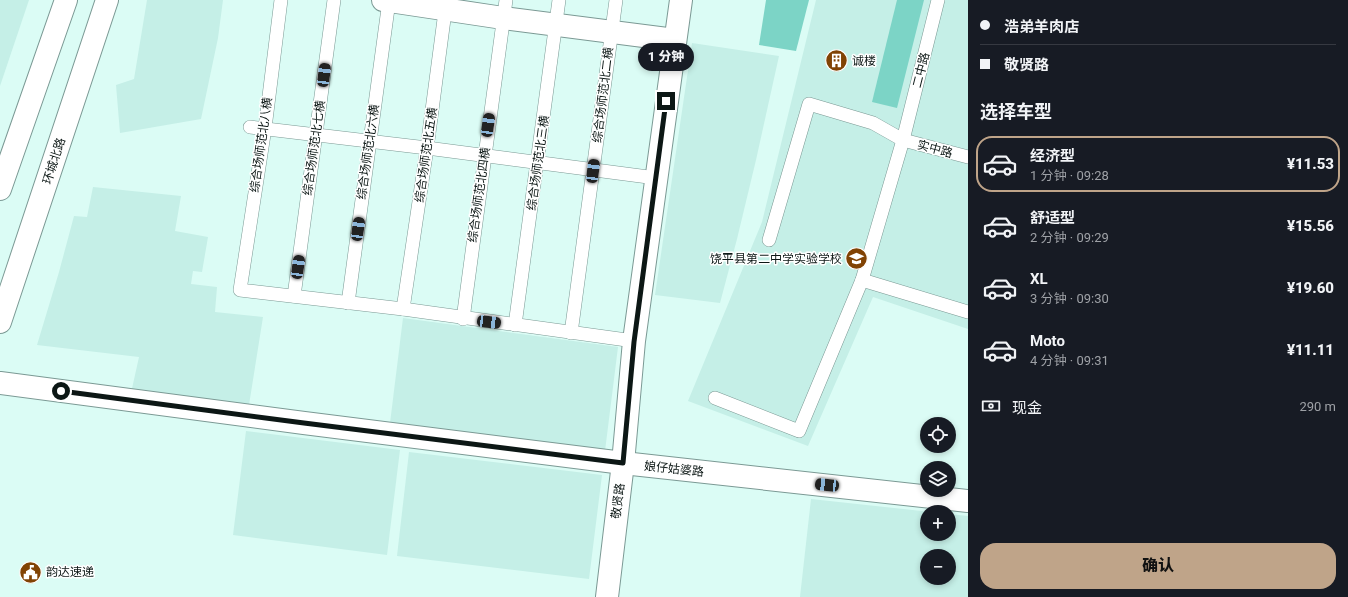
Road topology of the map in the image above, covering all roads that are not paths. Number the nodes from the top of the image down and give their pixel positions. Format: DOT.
graph roads {
  1 [pos="66,0"];
  2 [pos="107,0"];
  3 [pos="281,0"];
  4 [pos="334,0"];
  5 [pos="386,0"];
  6 [pos="559,0"];
  7 [pos="616,0"];
  8 [pos="681,0"];
  9 [pos="938,0"];
  10 [pos="446,5"];
  11 [pos="504,9"];
  12 [pos="556,24"];
  13 [pos="611,32"];
  14 [pos="675,40"];
  15 [pos="250,126"];
  16 [pos="264,128"];
  17 [pos="317,135"];
  18 [pos="903,140"];
  19 [pos="370,141"];
  20 [pos="427,148"];
  21 [pos="484,155"];
  22 [pos="968,157"];
  23 [pos="538,163"];
  24 [pos="593,171"];
  25 [pos="656,178"];
  26 [pos="0,189"];
  27 [pos="769,240"];
  28 [pos="862,280"];
  29 [pos="294,296"];
  30 [pos="348,303"];
  31 [pos="404,309"];
  32 [pos="968,312"];
  33 [pos="463,319"];
  34 [pos="0,322"];
  35 [pos="515,325"];
  36 [pos="571,334"];
  37 [pos="634,342"];
  38 [pos="0,383"];
  39 [pos="715,398"];
  40 [pos="623,463"];
  41 [pos="968,502"];
  42 [pos="607,597"];
  1 -- 26 [label="street"];
  2 -- 34 [label="street, 环城北路"];
  3 -- 16 [label="lane, 综合场师范北八横"];
  4 -- 17 [label="lane, 综合场师范北七横"];
  5 -- 10 [label="street"];
  5 -- 19 [label="lane, 综合场师范北六横"];
  6 -- 12 [label="lane, 综合场师范北三横"];
  7 -- 13 [label="lane, 综合场师范北二横"];
  8 -- 14 [label="street, 敬贤路"];
  9 -- 18 [label="lane, 二中路"];
  10 -- 11 [label="street"];
  10 -- 20 [label="lane, 综合场师范北五横"];
  11 -- 12 [label="street"];
  11 -- 21 [label="lane, 综合场师范北四横"];
  12 -- 13 [label="street"];
  12 -- 23 [label="lane, 综合场师范北三横"];
  13 -- 14 [label="street"];
  13 -- 24 [label="lane, 综合场师范北二横"];
  14 -- 25 [label="street, 敬贤路"];
  15 -- 16 [label="lane"];
  16 -- 17 [label="lane"];
  16 -- 29 [label="lane, 综合场师范北八横"];
  17 -- 19 [label="lane"];
  17 -- 29 [label="lane, 综合场师范北七横"];
  18 -- 22 [label="lane, 实中路"];
  18 -- 27 [label="lane, 实中路"];
  18 -- 28 [label="lane, 二中路"];
  19 -- 20 [label="lane"];
  19 -- 30 [label="lane, 综合场师范北六横"];
  20 -- 21 [label="lane"];
  20 -- 31 [label="lane, 综合场师范北五横"];
  21 -- 23 [label="lane"];
  21 -- 33 [label="lane, 综合场师范北四横"];
  23 -- 24 [label="lane"];
  23 -- 35 [label="lane, 综合场师范北三横"];
  24 -- 25 [label="lane"];
  24 -- 36 [label="lane, 综合场师范北二横"];
  25 -- 37 [label="street, 敬贤路"];
  28 -- 32 [label="lane"];
  28 -- 39 [label="lane, 二中路"];
  29 -- 30 [label="lane"];
  30 -- 31 [label="lane"];
  31 -- 33 [label="lane"];
  33 -- 35 [label="lane"];
  35 -- 36 [label="lane"];
  36 -- 37 [label="lane"];
  37 -- 40 [label="street, 敬贤路"];
  38 -- 40 [label="street, 娘仔姑婆路"];
  40 -- 41 [label="street, 娘仔姑婆路"];
  40 -- 42 [label="street, 敬贤路"];
}
